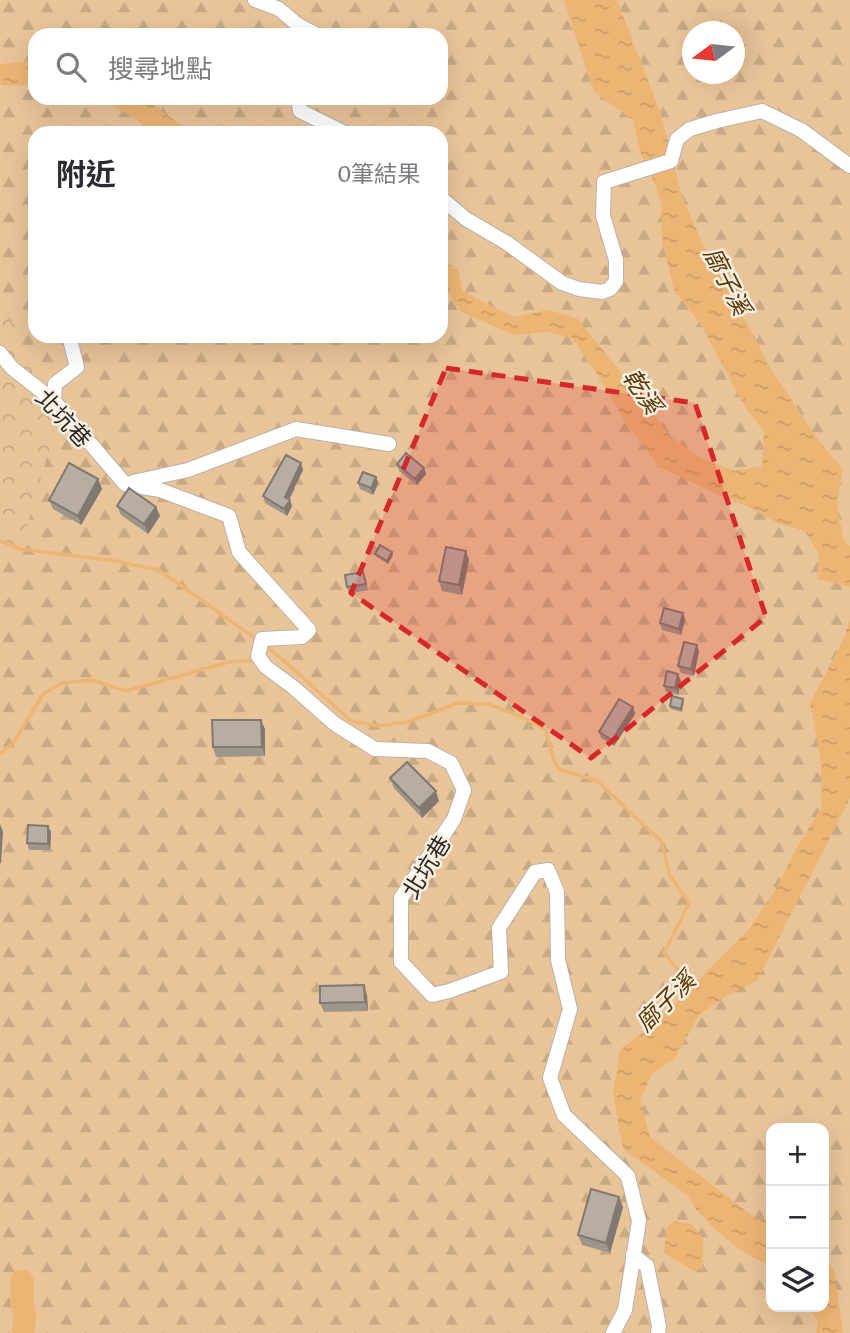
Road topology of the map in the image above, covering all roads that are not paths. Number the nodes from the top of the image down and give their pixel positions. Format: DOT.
graph roads {
  1 [pos="255,0"];
  2 [pos="304,28"];
  3 [pos="299,105"];
  4 [pos="331,126"];
  5 [pos="850,166"];
  6 [pos="448,204"];
  7 [pos="71,343"];
  8 [pos="0,353"];
  9 [pos="54,401"];
  10 [pos="389,444"];
  11 [pos="125,484"];
  12 [pos="634,1255"];
  13 [pos="613,1333"];
  14 [pos="658,1333"];
  1 -- 2 [label="street"];
  3 -- 4 [label="street"];
  5 -- 6 [label="street"];
  7 -- 9 [label="street"];
  8 -- 9 [label="street, 北坑巷"];
  9 -- 11 [label="street, 北坑巷"];
  10 -- 11 [label="street"];
  11 -- 12 [label="street, 北坑巷"];
  12 -- 13 [label="street, 北坑巷"];
  12 -- 14 [label="street"];
}
